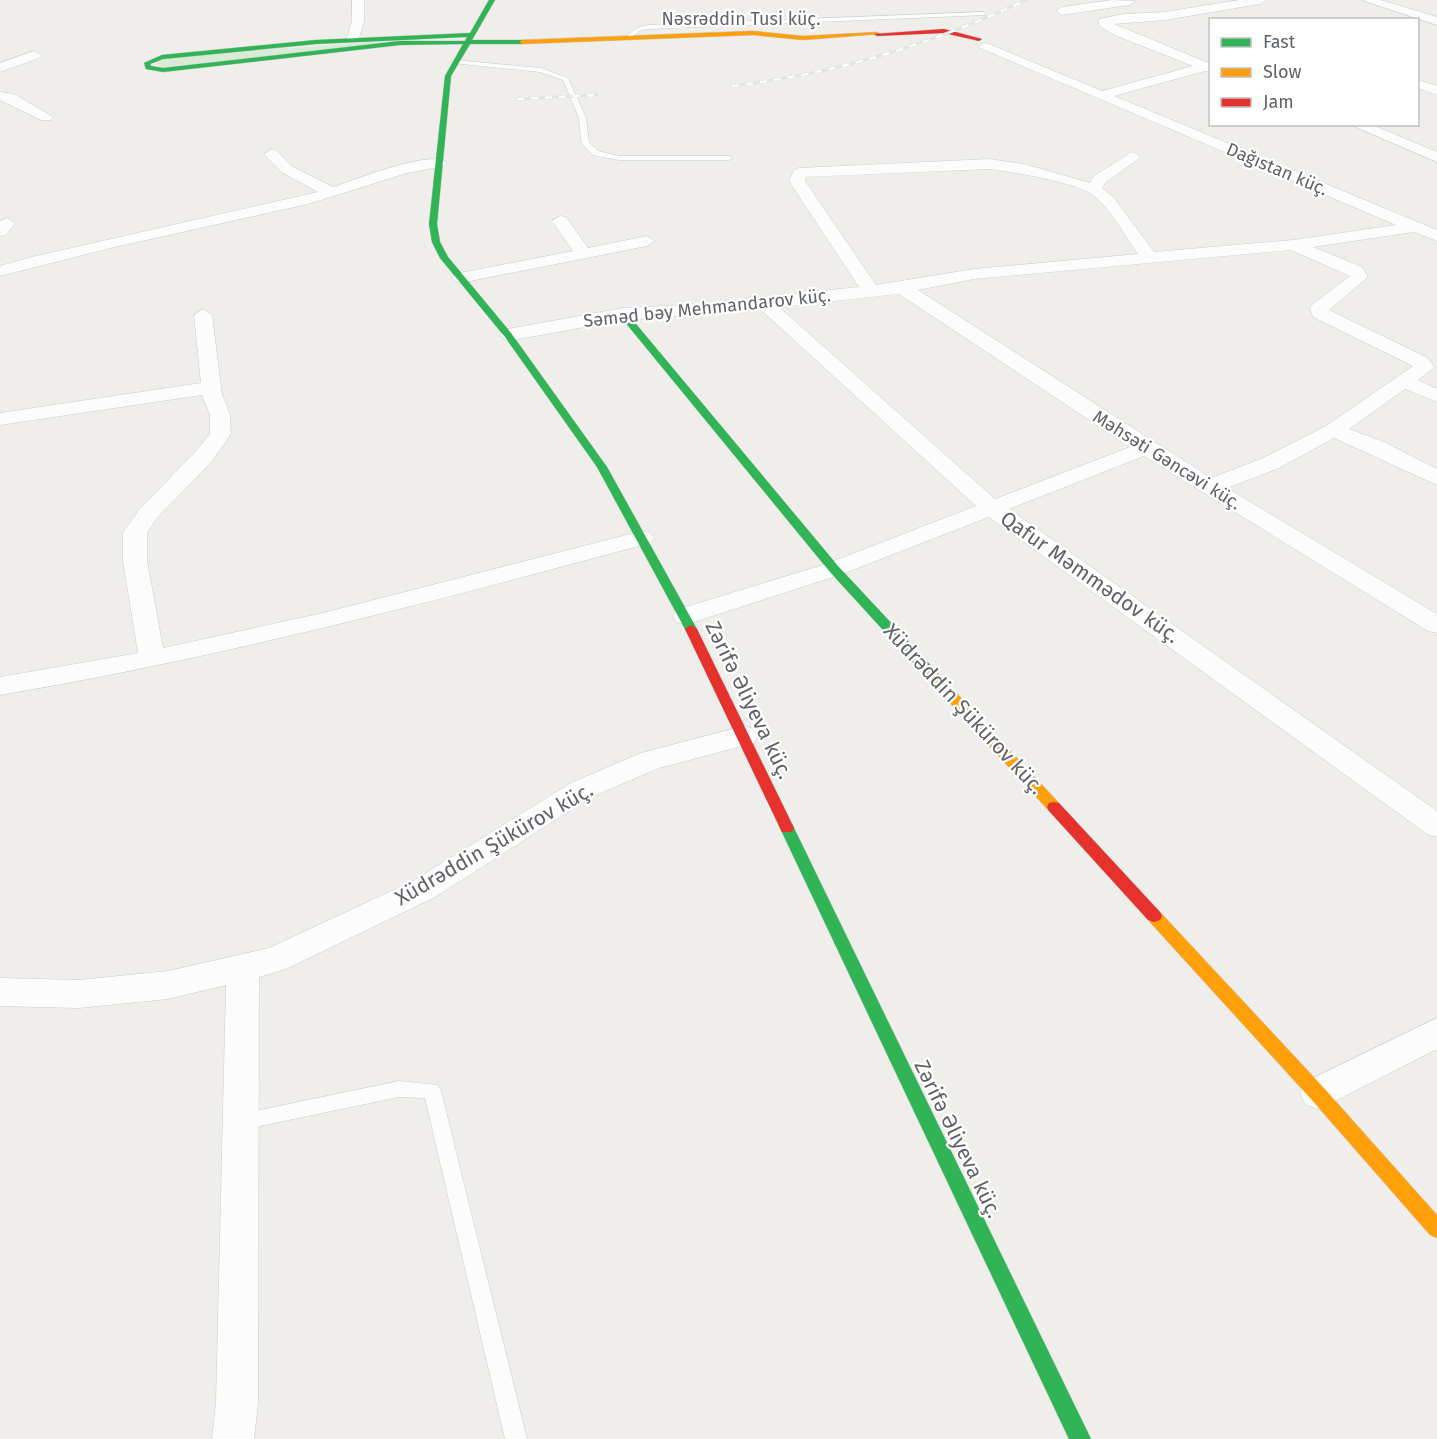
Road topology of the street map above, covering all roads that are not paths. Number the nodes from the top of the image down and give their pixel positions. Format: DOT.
graph roads {
  1 [pos="358,0"];
  2 [pos="492,0"];
  3 [pos="1134,0"];
  4 [pos="1260,0"];
  5 [pos="1368,0"];
  6 [pos="1430,4"];
  7 [pos="1213,8"];
  8 [pos="1062,11"];
  9 [pos="1406,11"];
  10 [pos="984,14"];
  11 [pos="1233,16"];
  12 [pos="1384,18"];
  13 [pos="1437,21"];
  14 [pos="353,38"];
  15 [pos="627,38"];
  16 [pos="468,40"];
  17 [pos="982,43"];
  18 [pos="34,55"];
  19 [pos="454,62"];
  20 [pos="1209,67"];
  21 [pos="0,68"];
  22 [pos="1419,84"];
  23 [pos="1437,91"];
  24 [pos="0,96"];
  25 [pos="1100,96"];
  26 [pos="46,117"];
  27 [pos="1361,126"];
  28 [pos="272,154"];
  29 [pos="1132,157"];
  30 [pos="1437,157"];
  31 [pos="729,158"];
  32 [pos="439,163"];
  33 [pos="1094,189"];
  34 [pos="332,193"];
  35 [pos="560,220"];
  36 [pos="1416,227"];
  37 [pos="1437,236"];
  38 [pos="647,241"];
  39 [pos="1293,245"];
  40 [pos="584,254"];
  41 [pos="1151,260"];
  42 [pos="0,271"];
  43 [pos="460,278"];
  44 [pos="902,288"];
  45 [pos="871,291"];
  46 [pos="763,302"];
  47 [pos="623,314"];
  48 [pos="203,315"];
  49 [pos="508,335"];
  50 [pos="1405,382"];
  51 [pos="211,387"];
  52 [pos="1437,396"];
  53 [pos="0,419"];
  54 [pos="1333,430"];
  55 [pos="1146,448"];
  56 [pos="1437,478"];
  57 [pos="1208,487"];
  58 [pos="992,508"];
  59 [pos="642,538"];
  60 [pos="834,569"];
  61 [pos="685,616"];
  62 [pos="1437,625"];
  63 [pos="152,658"];
  64 [pos="0,686"];
  65 [pos="744,736"];
  66 [pos="1437,826"];
  67 [pos="243,967"];
  68 [pos="0,992"];
  69 [pos="1437,1033"];
  70 [pos="1317,1093"];
  71 [pos="239,1122"];
  72 [pos="1437,1228"];
  73 [pos="232,1439"];
  74 [pos="516,1439"];
  75 [pos="1080,1439"];
  1 -- 14 [label="street"];
  2 -- 16 [label="street, Zərifə Əliyeva küç."];
  3 -- 8 [label="street"];
  4 -- 7 [label="street"];
  5 -- 9 [label="street"];
  6 -- 9 [label="street"];
  7 -- 11 [label="street"];
  7 -- 20 [label="street"];
  9 -- 12 [label="street"];
  9 -- 13 [label="street"];
  10 -- 15 [label="lane"];
  14 -- 16 [label="street"];
  14 -- 16 [label="street"];
  15 -- 16 [label="street, Nəsrəddin Tusi küç."];
  15 -- 17 [label="street, Nəsrəddin Tusi küç."];
  16 -- 19 [label="street, Zərifə Əliyeva küç."];
  17 -- 25 [label="street, Dağıstan küç."];
  18 -- 21 [label="street"];
  19 -- 31 [label="lane"];
  19 -- 32 [label="street, Zərifə Əliyeva küç."];
  20 -- 25 [label="street"];
  22 -- 23 [label="street"];
  24 -- 26 [label="street"];
  25 -- 36 [label="street, Dağıstan küç."];
  27 -- 30 [label="street"];
  28 -- 34 [label="street"];
  29 -- 33 [label="street"];
  32 -- 34 [label="street"];
  32 -- 43 [label="street, Zərifə Əliyeva küç."];
  33 -- 41 [label="street, Səməd bəy Mehmandarov küç."];
  33 -- 45 [label="street, Səməd bəy Mehmandarov küç."];
  34 -- 42 [label="street"];
  35 -- 40 [label="street"];
  36 -- 37 [label="street, Dağıstan küç."];
  36 -- 39 [label="street, Səməd bəy Mehmandarov küç."];
  38 -- 40 [label="street"];
  39 -- 41 [label="street, Səməd bəy Mehmandarov küç."];
  39 -- 50 [label="street, Səməd bəy Mehmandarov küç."];
  40 -- 43 [label="street"];
  41 -- 44 [label="street, Səməd bəy Mehmandarov küç."];
  43 -- 49 [label="street, Zərifə Əliyeva küç."];
  44 -- 45 [label="street, Səməd bəy Mehmandarov küç."];
  44 -- 55 [label="street, Məhsəti Gəncəvi küç."];
  45 -- 46 [label="street, Səməd bəy Mehmandarov küç."];
  46 -- 47 [label="street, Səməd bəy Mehmandarov küç."];
  46 -- 58 [label="street, Qafur Məmmədov küç."];
  47 -- 49 [label="street, Səməd bəy Mehmandarov küç."];
  47 -- 60 [label="street, Xüdrəddin Şükürov küç."];
  48 -- 51 [label="street"];
  49 -- 59 [label="street, Zərifə Əliyeva küç."];
  50 -- 52 [label="street"];
  50 -- 54 [label="street, Səməd bəy Mehmandarov küç."];
  51 -- 53 [label="street"];
  51 -- 63 [label="street"];
  54 -- 56 [label="street"];
  54 -- 57 [label="street, Səməd bəy Mehmandarov küç."];
  55 -- 57 [label="street, Məhsəti Gəncəvi küç."];
  55 -- 58 [label="street"];
  57 -- 62 [label="street, Məhsəti Gəncəvi küç."];
  58 -- 60 [label="street"];
  58 -- 66 [label="street, Qafur Məmmədov küç."];
  59 -- 61 [label="street, Zərifə Əliyeva küç."];
  59 -- 63 [label="street"];
  60 -- 61 [label="street"];
  60 -- 70 [label="street, Xüdrəddin Şükürov küç."];
  61 -- 65 [label="street, Zərifə Əliyeva küç."];
  63 -- 64 [label="street"];
  65 -- 67 [label="street, Xüdrəddin Şükürov küç."];
  65 -- 75 [label="street, Zərifə Əliyeva küç."];
  67 -- 68 [label="street, Xüdrəddin Şükürov küç."];
  67 -- 71 [label="street"];
  69 -- 70 [label="street"];
  70 -- 72 [label="street, Xüdrəddin Şükürov küç."];
  71 -- 73 [label="street"];
  71 -- 74 [label="lane"];
}
